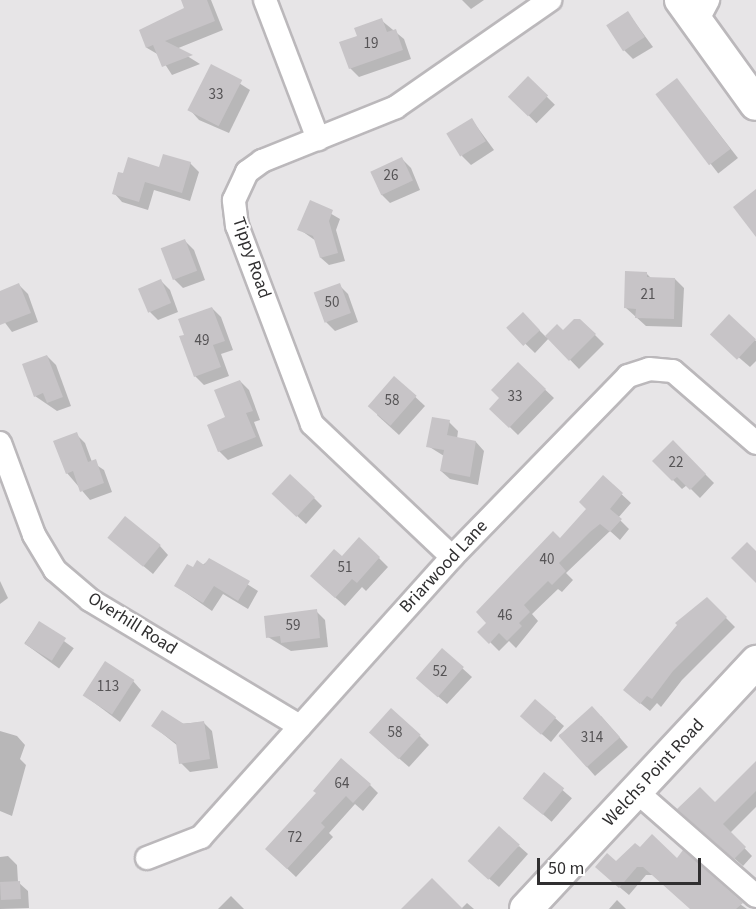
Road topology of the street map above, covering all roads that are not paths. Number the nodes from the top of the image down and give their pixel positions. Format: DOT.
graph roads {
  1 [pos="265,0"];
  2 [pos="550,0"];
  3 [pos="695,7"];
  4 [pos="756,104"];
  5 [pos="318,139"];
  6 [pos="0,443"];
  7 [pos="756,443"];
  8 [pos="452,557"];
  9 [pos="756,662"];
  10 [pos="300,726"];
  11 [pos="637,792"];
  12 [pos="147,858"];
  13 [pos="756,896"];
  14 [pos="526,909"];
  1 -- 5 [label="street"];
  2 -- 5 [label="street, Tippy Road"];
  3 -- 4 [label="street"];
  5 -- 8 [label="street, Tippy Road"];
  6 -- 10 [label="street, Overhill Road"];
  7 -- 8 [label="street, Briarwood Lane"];
  8 -- 10 [label="street, Briarwood Lane"];
  9 -- 11 [label="street, Welchs Point Road"];
  10 -- 12 [label="street, Briarwood Lane"];
  11 -- 13 [label="street"];
  11 -- 14 [label="street, Welchs Point Road"];
}
